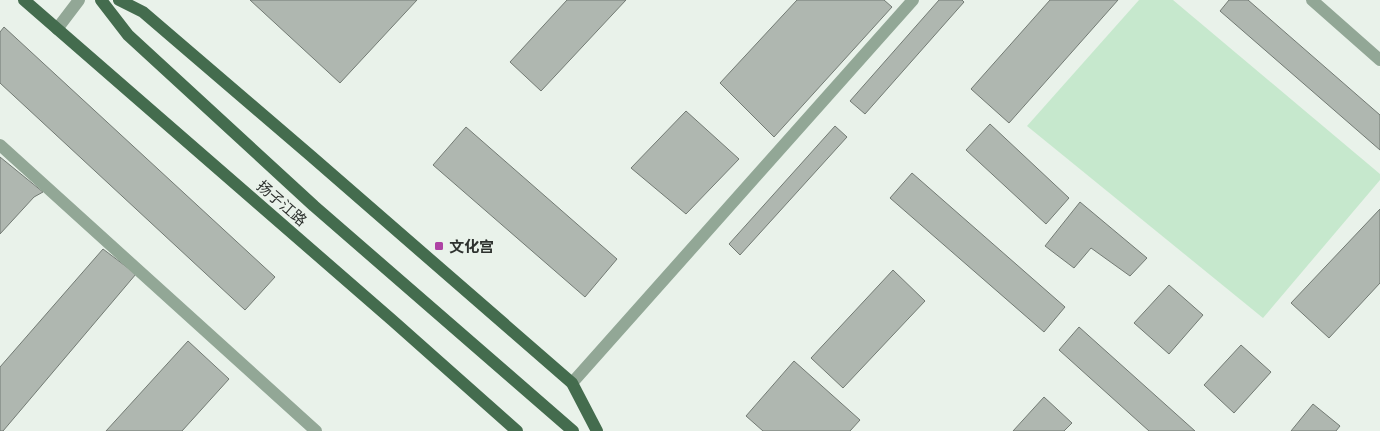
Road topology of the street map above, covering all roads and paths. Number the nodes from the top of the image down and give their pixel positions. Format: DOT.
graph roads {
  1 [pos="24,0"];
  2 [pos="79,0"];
  3 [pos="101,0"];
  4 [pos="119,0"];
  5 [pos="913,0"];
  6 [pos="1312,0"];
  7 [pos="57,29"];
  8 [pos="1380,60"];
  9 [pos="0,145"];
  10 [pos="572,383"];
  11 [pos="316,431"];
  12 [pos="517,431"];
  13 [pos="573,431"];
  14 [pos="597,431"];
  1 -- 7 [label="main road, 扬子江路"];
  2 -- 7 [label="street"];
  3 -- 13 [label="main road, 扬子江路"];
  4 -- 10 [label="main road"];
  5 -- 10 [label="street"];
  6 -- 8 [label="street"];
  7 -- 12 [label="main road, 扬子江路"];
  9 -- 11 [label="street"];
  10 -- 14 [label="main road"];
}
